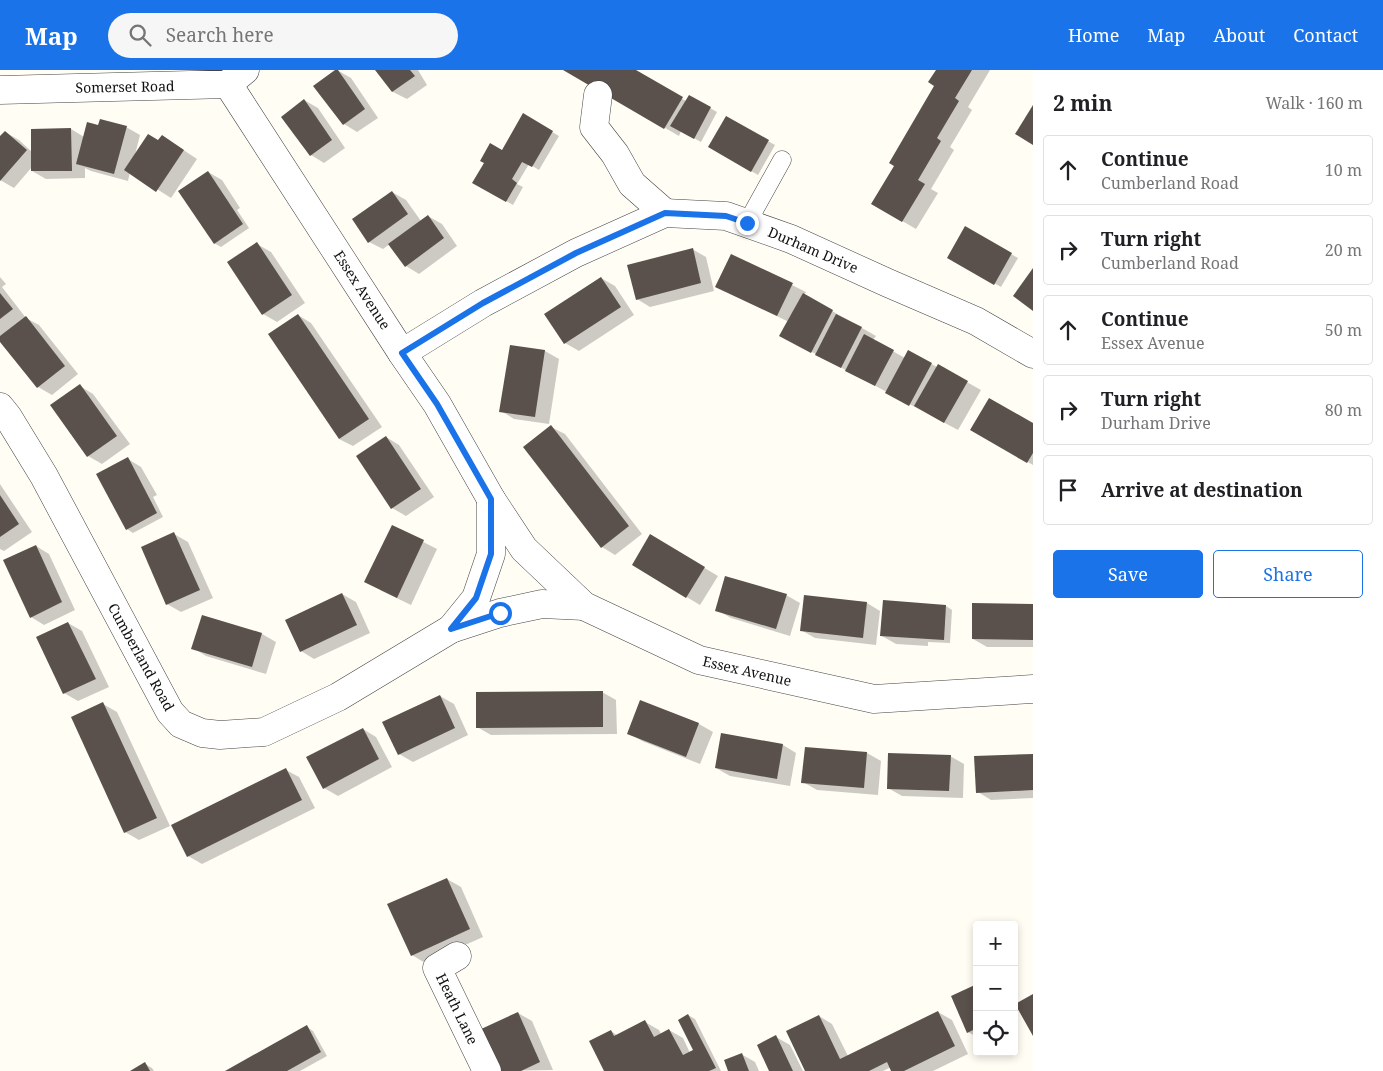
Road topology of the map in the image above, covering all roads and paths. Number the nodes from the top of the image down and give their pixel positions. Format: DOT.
graph roads {
  1 [pos="237,77"];
  2 [pos="0,90"];
  3 [pos="598,95"];
  4 [pos="782,160"];
  5 [pos="665,213"];
  6 [pos="747,223"];
  7 [pos="402,353"];
  8 [pos="1033,354"];
  9 [pos="0,407"];
  10 [pos="491,499"];
  11 [pos="491,554"];
  12 [pos="584,606"];
  13 [pos="451,629"];
  14 [pos="1033,689"];
  15 [pos="457,956"];
  16 [pos="487,1071"];
  1 -- 2 [label="street, Somerset Road"];
  1 -- 7 [label="street, Essex Avenue"];
  3 -- 5 [label="street"];
  4 -- 6 [label="lane"];
  5 -- 6 [label="street, Durham Drive"];
  5 -- 7 [label="street, Durham Drive"];
  6 -- 8 [label="street, Durham Drive"];
  7 -- 10 [label="street, Essex Avenue"];
  9 -- 13 [label="street, Cumberland Road"];
  10 -- 11 [label="street, Essex Avenue"];
  10 -- 12 [label="street, Essex Avenue"];
  11 -- 13 [label="street, Cumberland Road"];
  12 -- 13 [label="street, Cumberland Road"];
  12 -- 14 [label="street, Essex Avenue"];
  15 -- 16 [label="street, Heath Lane"];
}
